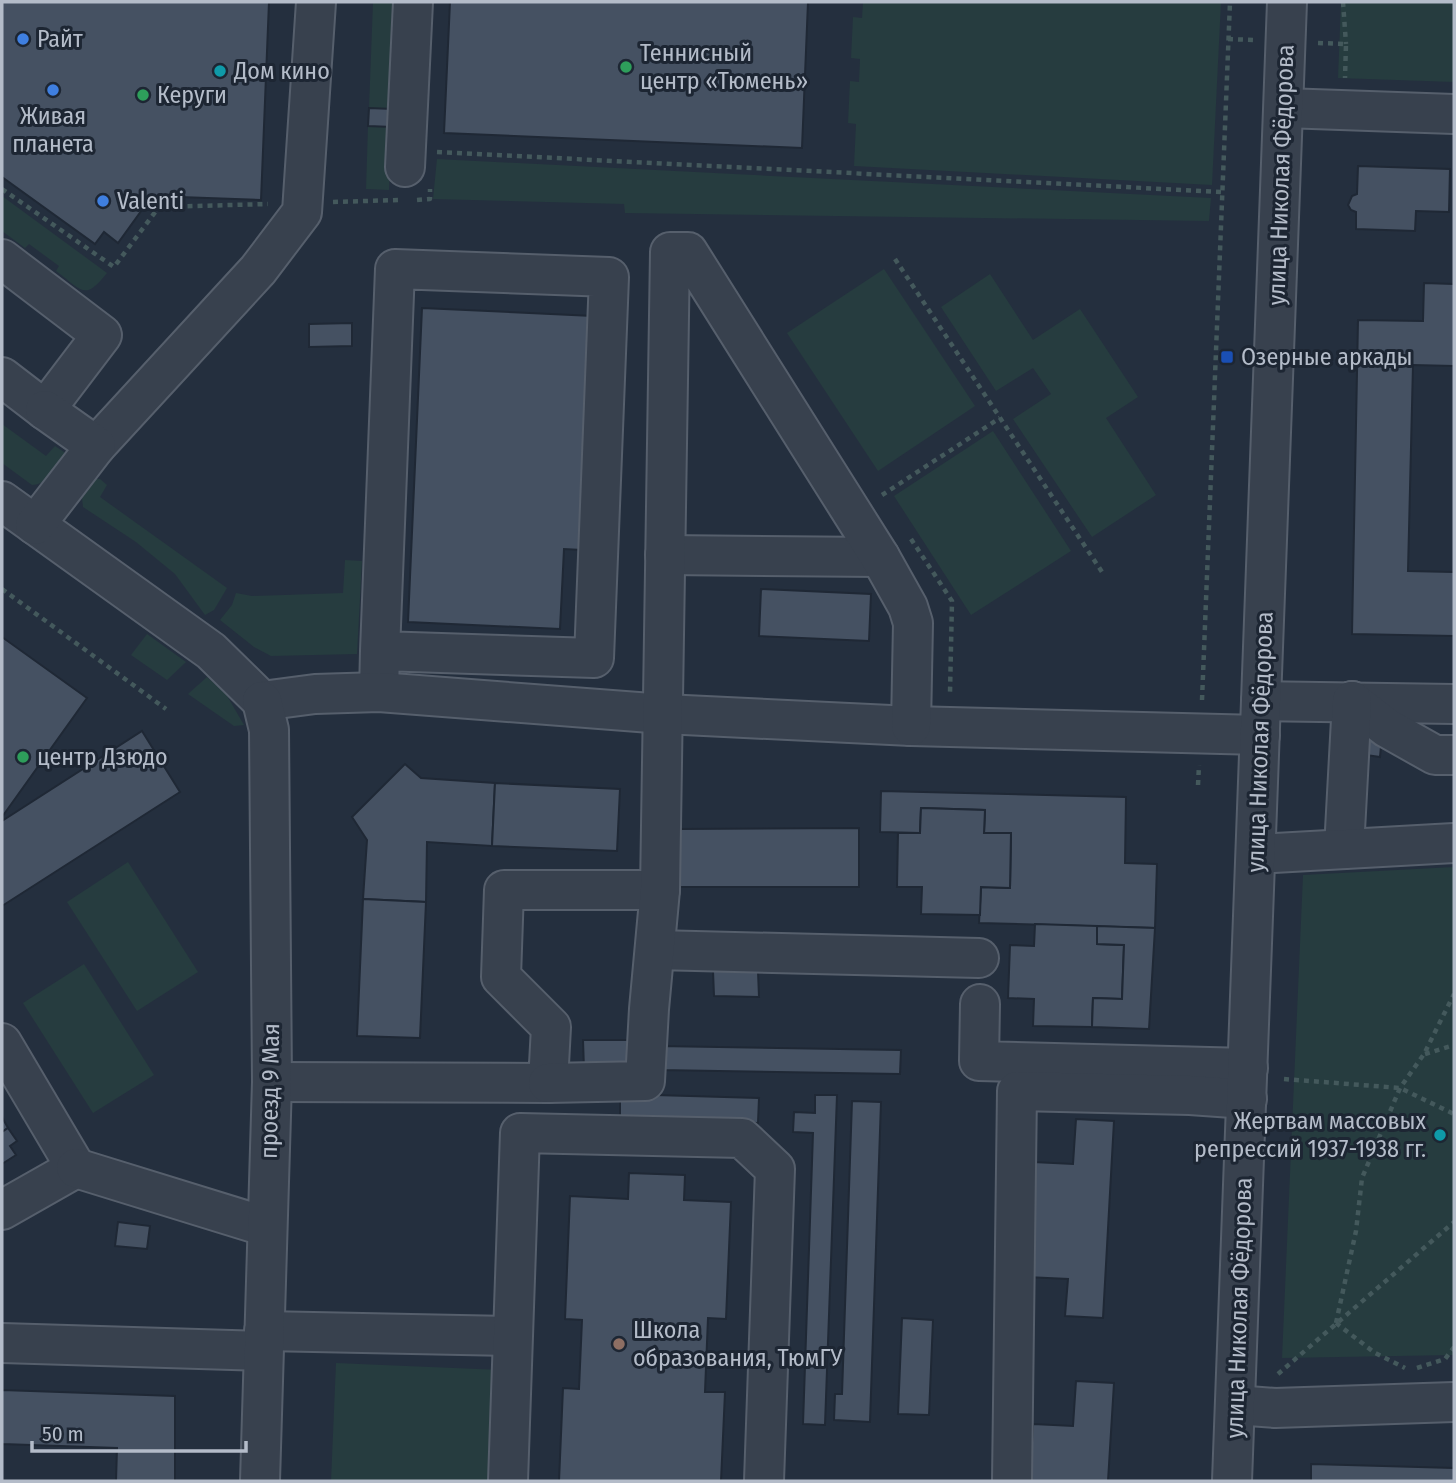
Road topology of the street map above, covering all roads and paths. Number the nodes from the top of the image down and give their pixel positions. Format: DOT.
graph roads {
  1 [pos="316,2"];
  2 [pos="413,2"];
  3 [pos="1230,2"];
  4 [pos="1287,2"];
  5 [pos="1343,2"];
  6 [pos="1346,44"];
  7 [pos="1284,108"];
  8 [pos="1454,114"];
  9 [pos="423,169"];
  10 [pos="2,189"];
  11 [pos="1222,192"];
  12 [pos="303,203"];
  13 [pos="2,259"];
  14 [pos="895,259"];
  15 [pos="2,377"];
  16 [pos="45,410"];
  17 [pos="1000,418"];
  18 [pos="96,446"];
  19 [pos="882,495"];
  20 [pos="2,501"];
  21 [pos="35,525"];
  22 [pos="665,555"];
  23 [pos="880,557"];
  24 [pos="1102,572"];
  25 [pos="2,589"];
  26 [pos="380,651"];
  27 [pos="379,692"];
  28 [pos="262,701"];
  29 [pos="1352,701"];
  30 [pos="1202,703"];
  31 [pos="1454,704"];
  32 [pos="166,709"];
  33 [pos="664,714"];
  34 [pos="1261,718"];
  35 [pos="911,726"];
  36 [pos="1454,755"];
  37 [pos="1454,843"];
  38 [pos="1343,849"];
  39 [pos="1256,855"];
  40 [pos="660,890"];
  41 [pos="656,950"];
  42 [pos="979,958"];
  43 [pos="1454,994"];
  44 [pos="981,1004"];
  45 [pos="2,1043"];
  46 [pos="1454,1045"];
  47 [pos="1424,1054"];
  48 [pos="1284,1079"];
  49 [pos="272,1082"];
  50 [pos="548,1083"];
  51 [pos="1247,1083"];
  52 [pos="1400,1088"];
  53 [pos="1454,1114"];
  54 [pos="76,1168"];
  55 [pos="2,1210"];
  56 [pos="1454,1222"];
  57 [pos="267,1227"];
  58 [pos="1336,1323"];
  59 [pos="512,1336"];
  60 [pos="263,1341"];
  61 [pos="2,1343"];
  62 [pos="1454,1348"];
  63 [pos="1275,1377"];
  64 [pos="1454,1402"];
  65 [pos="1235,1405"];
  66 [pos="260,1481"];
  67 [pos="508,1481"];
  68 [pos="764,1481"];
  69 [pos="1012,1481"];
  70 [pos="1232,1481"];
  1 -- 12 [label="street"];
  2 -- 9 [label="street"];
  3 -- 11 [label="path"];
  4 -- 7 [label="street, улица Николая Фёдорова"];
  5 -- 6 [label="path"];
  7 -- 8 [label="street"];
  7 -- 34 [label="street, улица Николая Фёдорова"];
  9 -- 11 [label="path"];
  9 -- 12 [label="path"];
  10 -- 12 [label="path"];
  11 -- 30 [label="path"];
  12 -- 18 [label="street"];
  13 -- 16 [label="street"];
  14 -- 17 [label="path"];
  15 -- 16 [label="street"];
  16 -- 18 [label="street"];
  17 -- 19 [label="path"];
  17 -- 24 [label="path"];
  18 -- 21 [label="street"];
  20 -- 21 [label="street"];
  21 -- 28 [label="street"];
  22 -- 23 [label="street"];
  22 -- 23 [label="street"];
  22 -- 33 [label="street"];
  23 -- 35 [label="street"];
  25 -- 32 [label="path"];
  26 -- 26 [label="street"];
  26 -- 27 [label="street"];
  27 -- 28 [label="street"];
  27 -- 33 [label="street"];
  28 -- 49 [label="street, проезд 9 Мая"];
  29 -- 31 [label="street"];
  29 -- 34 [label="street"];
  29 -- 36 [label="street"];
  29 -- 38 [label="street"];
  33 -- 35 [label="street"];
  33 -- 40 [label="street"];
  34 -- 35 [label="street"];
  34 -- 39 [label="street, улица Николая Фёдорова"];
  37 -- 38 [label="street"];
  38 -- 39 [label="street"];
  39 -- 51 [label="street, улица Николая Фёдорова"];
  40 -- 41 [label="street"];
  40 -- 50 [label="street"];
  41 -- 42 [label="street"];
  41 -- 50 [label="street"];
  43 -- 47 [label="path"];
  44 -- 51 [label="street"];
  45 -- 54 [label="street"];
  46 -- 47 [label="path"];
  47 -- 52 [label="path"];
  48 -- 52 [label="path"];
  49 -- 50 [label="street"];
  49 -- 57 [label="street, проезд 9 Мая"];
  51 -- 65 [label="street, улица Николая Фёдорова"];
  51 -- 69 [label="street"];
  52 -- 53 [label="path"];
  52 -- 58 [label="path"];
  54 -- 55 [label="street"];
  54 -- 57 [label="street"];
  56 -- 58 [label="path"];
  57 -- 60 [label="street, проезд 9 Мая"];
  58 -- 62 [label="path"];
  58 -- 63 [label="path"];
  59 -- 60 [label="street"];
  59 -- 67 [label="street"];
  59 -- 68 [label="street"];
  60 -- 61 [label="street"];
  60 -- 66 [label="street, проезд 9 Мая"];
  64 -- 65 [label="street"];
  65 -- 70 [label="street, улица Николая Фёдорова"];
}
